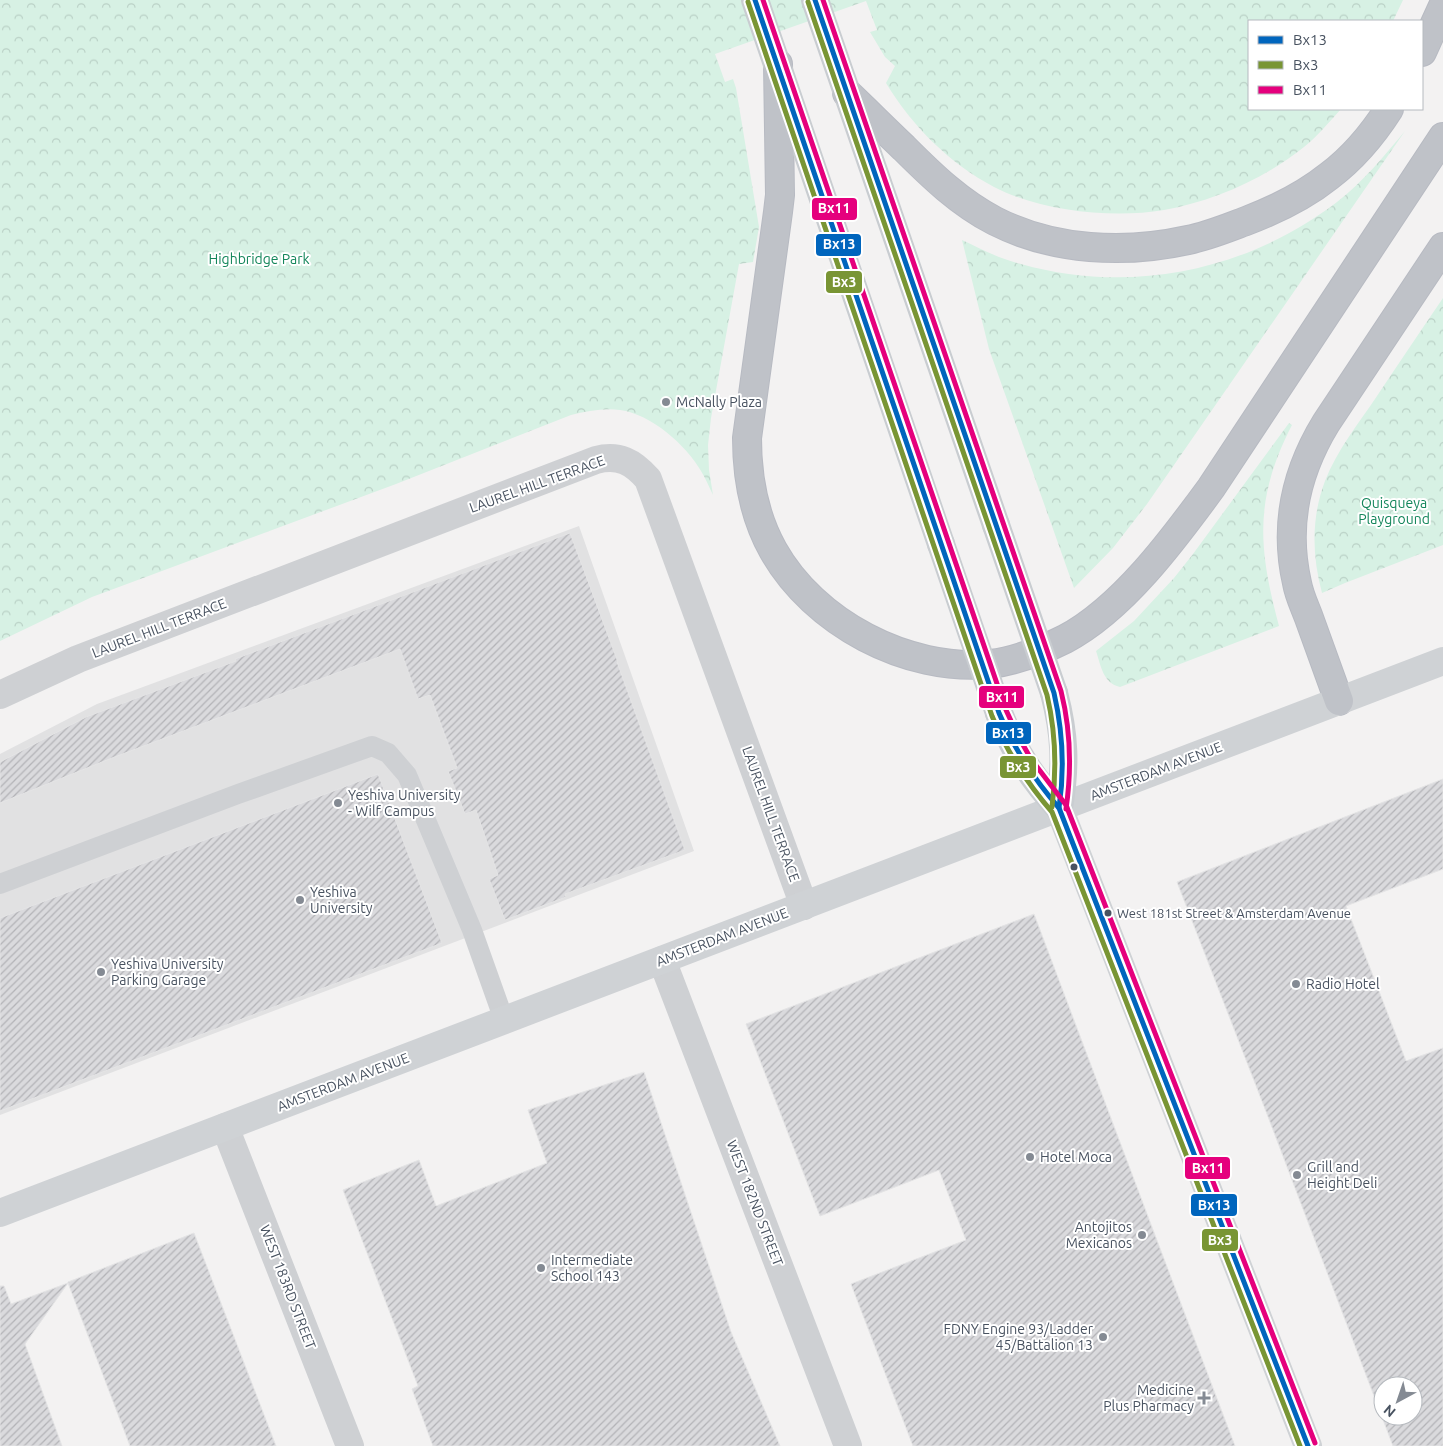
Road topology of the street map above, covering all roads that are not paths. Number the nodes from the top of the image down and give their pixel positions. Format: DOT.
graph roads {
  1 [pos="755,0"];
  2 [pos="815,0"];
  3 [pos="1443,6"];
  4 [pos="1423,50"];
  5 [pos="778,64"];
  6 [pos="847,92"];
  7 [pos="1389,110"];
  8 [pos="1443,137"];
  9 [pos="1443,247"];
  10 [pos="1443,661"];
  11 [pos="0,695"];
  12 [pos="1339,700"];
  13 [pos="1059,808"];
  14 [pos="0,884"];
  15 [pos="804,906"];
  16 [pos="662,960"];
  17 [pos="504,1020"];
  18 [pos="225,1127"];
  19 [pos="0,1214"];
  20 [pos="350,1446"];
  21 [pos="848,1446"];
  22 [pos="1308,1446"];
  1 -- 5 [label="main road"];
  2 -- 6 [label="main road"];
  3 -- 4 [label="highway"];
  5 -- 8 [label="highway"];
  5 -- 13 [label="main road, bridge"];
  6 -- 7 [label="highway"];
  6 -- 13 [label="main road, bridge"];
  9 -- 12 [label="highway"];
  10 -- 12 [label="main road, AMSTERDAM AVENUE"];
  11 -- 15 [label="street, LAUREL HILL TERRACE"];
  12 -- 13 [label="main road, AMSTERDAM AVENUE"];
  13 -- 15 [label="main road, AMSTERDAM AVENUE"];
  13 -- 22 [label="main road"];
  14 -- 17 [label="lane"];
  15 -- 16 [label="main road, AMSTERDAM AVENUE"];
  16 -- 17 [label="main road, AMSTERDAM AVENUE"];
  16 -- 21 [label="street, WEST 182ND STREET"];
  17 -- 18 [label="main road, AMSTERDAM AVENUE"];
  18 -- 19 [label="main road, AMSTERDAM AVENUE"];
  18 -- 20 [label="street, WEST 183RD STREET"];
}
